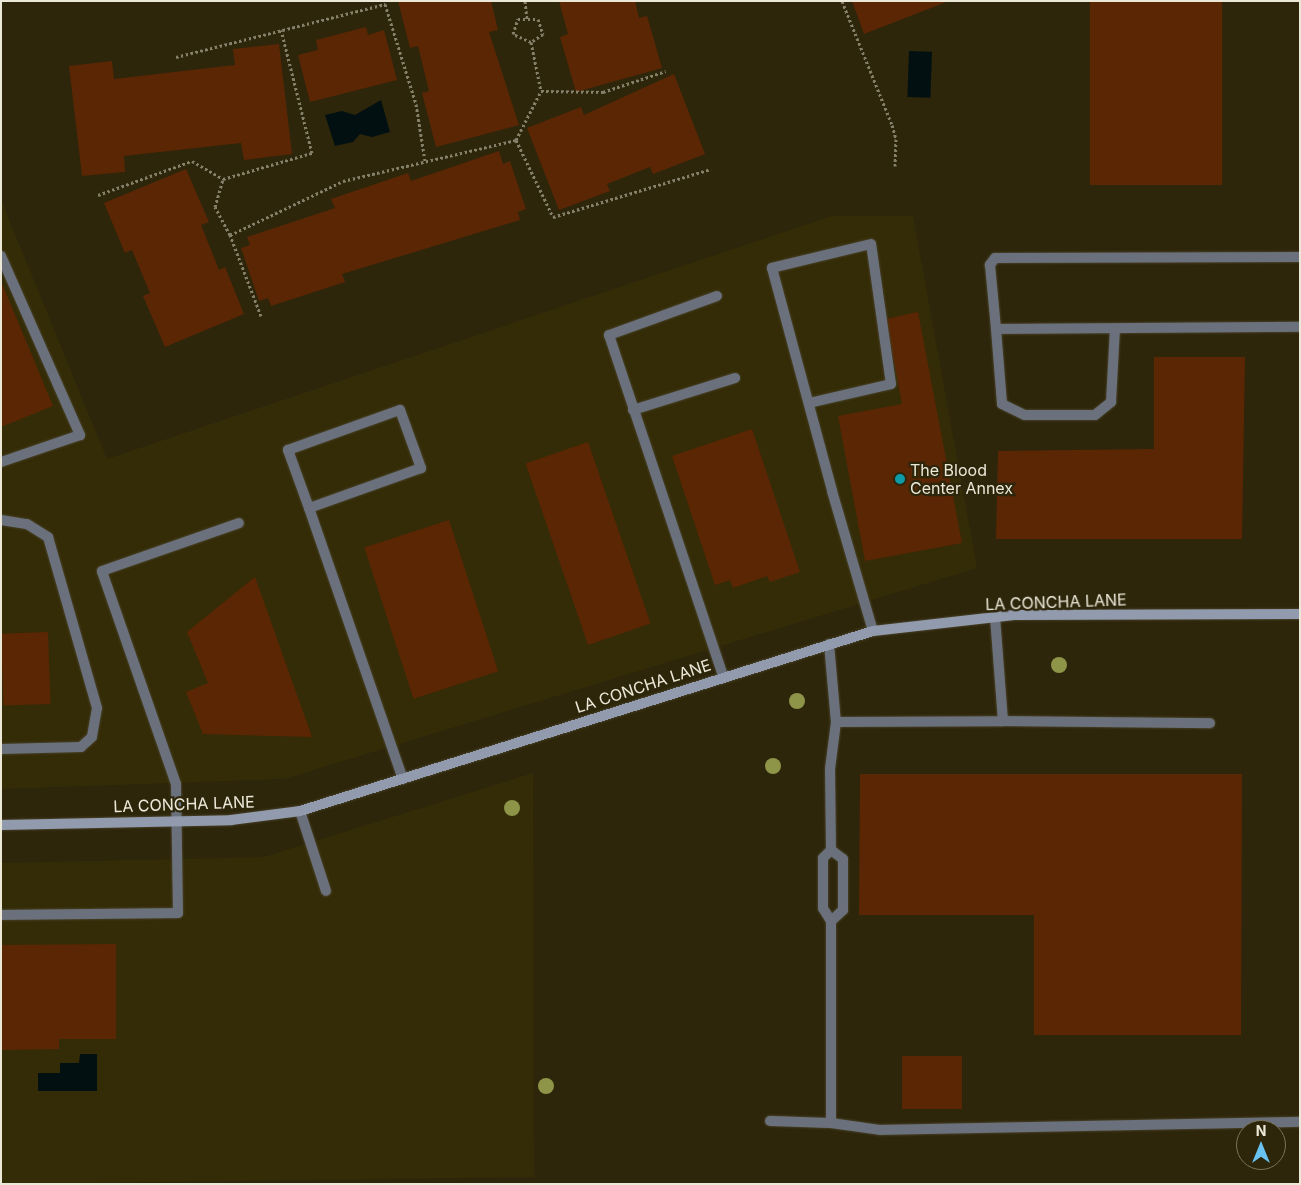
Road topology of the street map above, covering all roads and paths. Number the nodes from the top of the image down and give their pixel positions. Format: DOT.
graph roads {
  1 [pos="525,1"];
  2 [pos="842,1"];
  3 [pos="527,20"];
  4 [pos="281,30"];
  5 [pos="531,42"];
  6 [pos="176,57"];
  7 [pos="666,71"];
  8 [pos="541,91"];
  9 [pos="516,140"];
  10 [pos="425,162"];
  11 [pos="895,166"];
  12 [pos="711,169"];
  13 [pos="223,179"];
  14 [pos="98,195"];
  15 [pos="230,235"];
  16 [pos="1,256"];
  17 [pos="1300,257"];
  18 [pos="717,296"];
  19 [pos="261,316"];
  20 [pos="1300,327"];
  21 [pos="996,329"];
  22 [pos="1115,329"];
  23 [pos="735,378"];
  24 [pos="809,403"];
  25 [pos="634,410"];
  26 [pos="1,462"];
  27 [pos="309,508"];
  28 [pos="1,520"];
  29 [pos="239,523"];
  30 [pos="1300,614"];
  31 [pos="995,617"];
  32 [pos="873,631"];
  33 [pos="829,644"];
  34 [pos="723,676"];
  35 [pos="1003,721"];
  36 [pos="836,722"];
  37 [pos="1210,723"];
  38 [pos="1,749"];
  39 [pos="403,779"];
  40 [pos="300,811"];
  41 [pos="176,821"];
  42 [pos="1,825"];
  43 [pos="831,850"];
  44 [pos="326,891"];
  45 [pos="1,915"];
  46 [pos="831,921"];
  47 [pos="770,1121"];
  48 [pos="831,1122"];
  49 [pos="1300,1122"];
  1 -- 3 [label="path"];
  2 -- 11 [label="path"];
  3 -- 5 [label="path"];
  3 -- 5 [label="path"];
  4 -- 6 [label="path"];
  4 -- 10 [label="path"];
  4 -- 13 [label="path"];
  5 -- 8 [label="path"];
  7 -- 8 [label="path"];
  8 -- 9 [label="path"];
  9 -- 10 [label="path"];
  9 -- 12 [label="path"];
  10 -- 15 [label="path"];
  13 -- 14 [label="path"];
  13 -- 15 [label="path"];
  15 -- 19 [label="path"];
  16 -- 26 [label="lane"];
  17 -- 21 [label="lane"];
  18 -- 25 [label="lane"];
  20 -- 22 [label="lane"];
  21 -- 22 [label="lane"];
  21 -- 22 [label="lane"];
  23 -- 25 [label="lane"];
  24 -- 24 [label="lane"];
  24 -- 32 [label="lane"];
  25 -- 34 [label="lane"];
  27 -- 27 [label="lane"];
  27 -- 39 [label="lane"];
  28 -- 38 [label="lane"];
  29 -- 41 [label="lane"];
  30 -- 31 [label="street, LA CONCHA LANE"];
  31 -- 32 [label="street, LA CONCHA LANE"];
  31 -- 35 [label="lane"];
  32 -- 33 [label="street, LA CONCHA LANE"];
  33 -- 34 [label="street, LA CONCHA LANE"];
  33 -- 36 [label="lane"];
  34 -- 39 [label="street, LA CONCHA LANE"];
  35 -- 36 [label="lane"];
  35 -- 37 [label="lane"];
  36 -- 43 [label="lane"];
  39 -- 40 [label="street, LA CONCHA LANE"];
  40 -- 41 [label="street, LA CONCHA LANE"];
  40 -- 44 [label="lane"];
  41 -- 42 [label="street, LA CONCHA LANE"];
  41 -- 45 [label="lane"];
  43 -- 46 [label="lane"];
  43 -- 46 [label="lane"];
  46 -- 48 [label="lane"];
  47 -- 48 [label="lane"];
  48 -- 49 [label="lane"];
}
